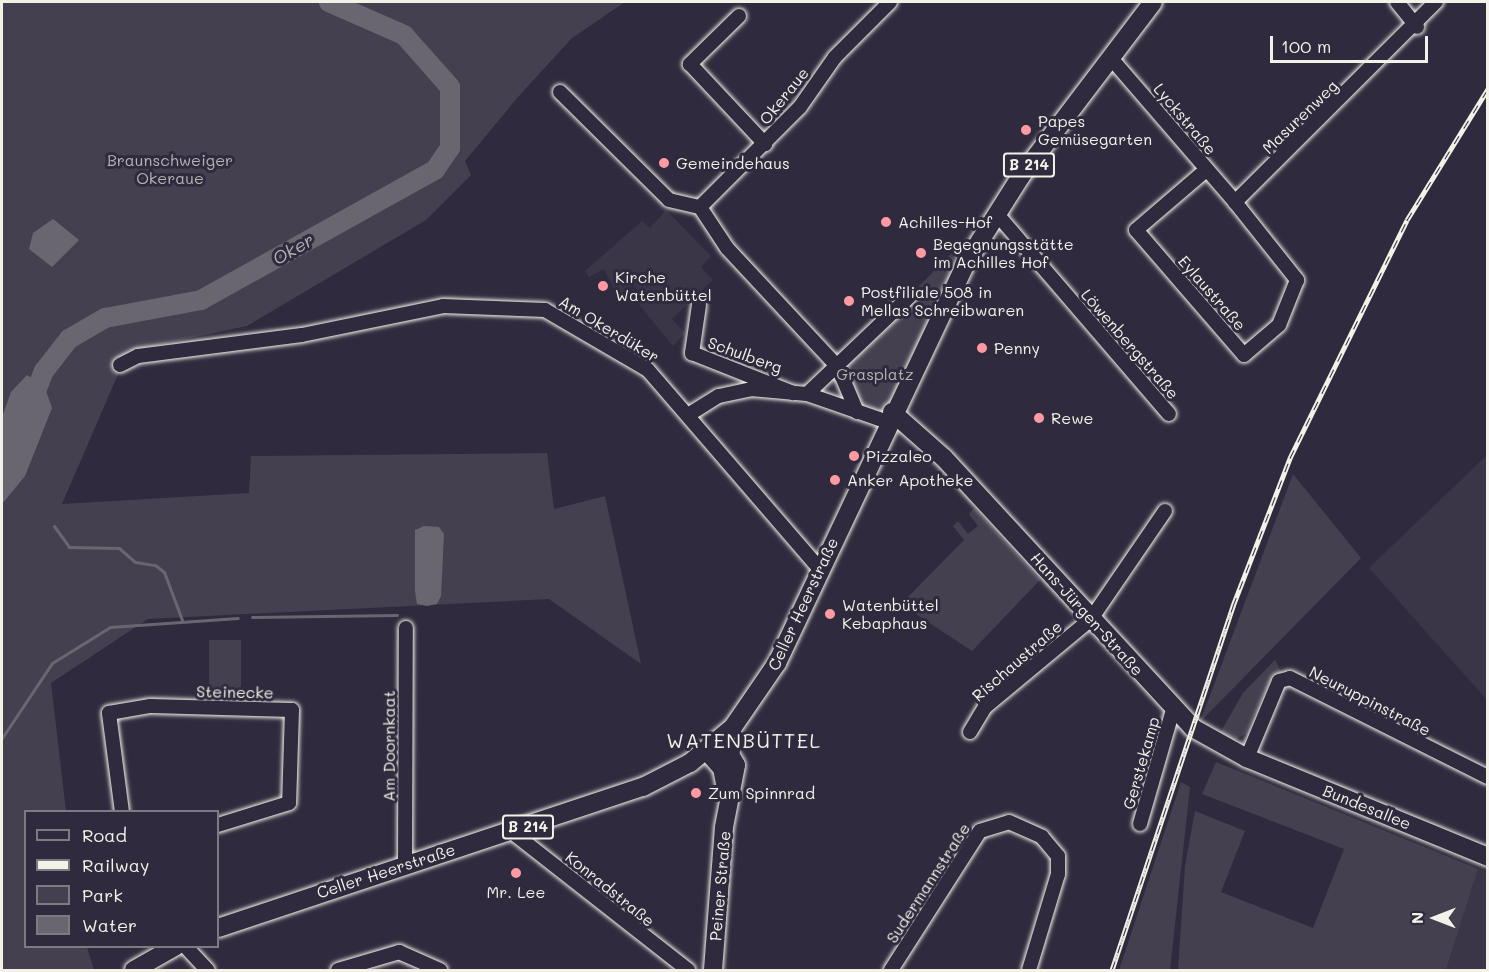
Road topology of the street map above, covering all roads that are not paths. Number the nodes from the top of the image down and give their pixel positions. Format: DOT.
graph roads {
  1 [pos="890,2"];
  2 [pos="1152,2"];
  3 [pos="1397,2"];
  4 [pos="1436,2"];
  5 [pos="739,16"];
  6 [pos="1417,27"];
  7 [pos="1110,57"];
  8 [pos="560,92"];
  9 [pos="765,144"];
  10 [pos="1206,170"];
  11 [pos="1235,202"];
  12 [pos="700,207"];
  13 [pos="996,213"];
  14 [pos="909,297"];
  15 [pos="699,305"];
  16 [pos="120,365"];
  17 [pos="838,367"];
  18 [pos="802,395"];
  19 [pos="857,412"];
  20 [pos="1169,414"];
  21 [pos="688,415"];
  22 [pos="890,417"];
  23 [pos="1165,511"];
  24 [pos="819,568"];
  25 [pos="1091,619"];
  26 [pos="406,628"];
  27 [pos="1173,710"];
  28 [pos="970,732"];
  29 [pos="714,745"];
  30 [pos="1248,758"];
  31 [pos="1488,777"];
  32 [pos="122,810"];
  33 [pos="1140,824"];
  34 [pos="219,825"];
  35 [pos="512,832"];
  36 [pos="1488,857"];
  37 [pos="405,865"];
  38 [pos="219,928"];
  39 [pos="172,948"];
  40 [pos="187,948"];
  41 [pos="134,970"];
  42 [pos="207,970"];
  43 [pos="338,970"];
  44 [pos="440,970"];
  45 [pos="688,970"];
  46 [pos="713,970"];
  47 [pos="891,970"];
  48 [pos="1029,970"];
  1 -- 9 [label="street, Okeraue"];
  2 -- 7 [label="main road, Celler Heerstraße / B 214"];
  3 -- 6 [label="street"];
  4 -- 6 [label="street, Masurenweg"];
  5 -- 9 [label="street"];
  6 -- 11 [label="street, Masurenweg"];
  7 -- 10 [label="street, Lyckstraße"];
  7 -- 13 [label="main road, Celler Heerstraße / B 214"];
  8 -- 12 [label="street"];
  9 -- 12 [label="street, Okeraue"];
  10 -- 11 [label="street, Lyckstraße"];
  10 -- 11 [label="street, Eylaustraße"];
  12 -- 17 [label="street"];
  13 -- 20 [label="street, Löwenbergstraße"];
  13 -- 22 [label="main road, Celler Heerstraße / B 214"];
  14 -- 17 [label="street"];
  15 -- 18 [label="street, Schulberg"];
  16 -- 21 [label="street, Am Okerdüker"];
  17 -- 18 [label="street"];
  17 -- 19 [label="street"];
  18 -- 19 [label="street"];
  18 -- 21 [label="street, Schulberg"];
  19 -- 22 [label="street"];
  21 -- 24 [label="street, Am Okerdüker"];
  22 -- 24 [label="main road, Celler Heerstraße / B 214"];
  22 -- 25 [label="main road, Hans-Jürgen-Straße"];
  23 -- 25 [label="street, Rischaustraße"];
  24 -- 29 [label="main road, Celler Heerstraße / B 214"];
  25 -- 27 [label="main road, Hans-Jürgen-Straße"];
  25 -- 28 [label="street, Rischaustraße"];
  26 -- 37 [label="street, Am Doornkaat"];
  27 -- 30 [label="main road, Hans-Jürgen-Straße"];
  27 -- 33 [label="street, Gerstekamp"];
  29 -- 35 [label="main road, Celler Heerstraße / B 214"];
  29 -- 46 [label="main road, Peiner Straße"];
  30 -- 31 [label="street, Neuruppinstraße"];
  30 -- 36 [label="main road, Bundesallee"];
  32 -- 34 [label="street, Steinecke"];
  35 -- 37 [label="main road, Celler Heerstraße / B 214"];
  35 -- 45 [label="street, Konradstraße"];
  37 -- 38 [label="main road, Celler Heerstraße / B 214"];
  39 -- 41 [label="main road"];
  40 -- 42 [label="street"];
  43 -- 44 [label="street"];
  47 -- 48 [label="street, Sudermannstraße"];
}
